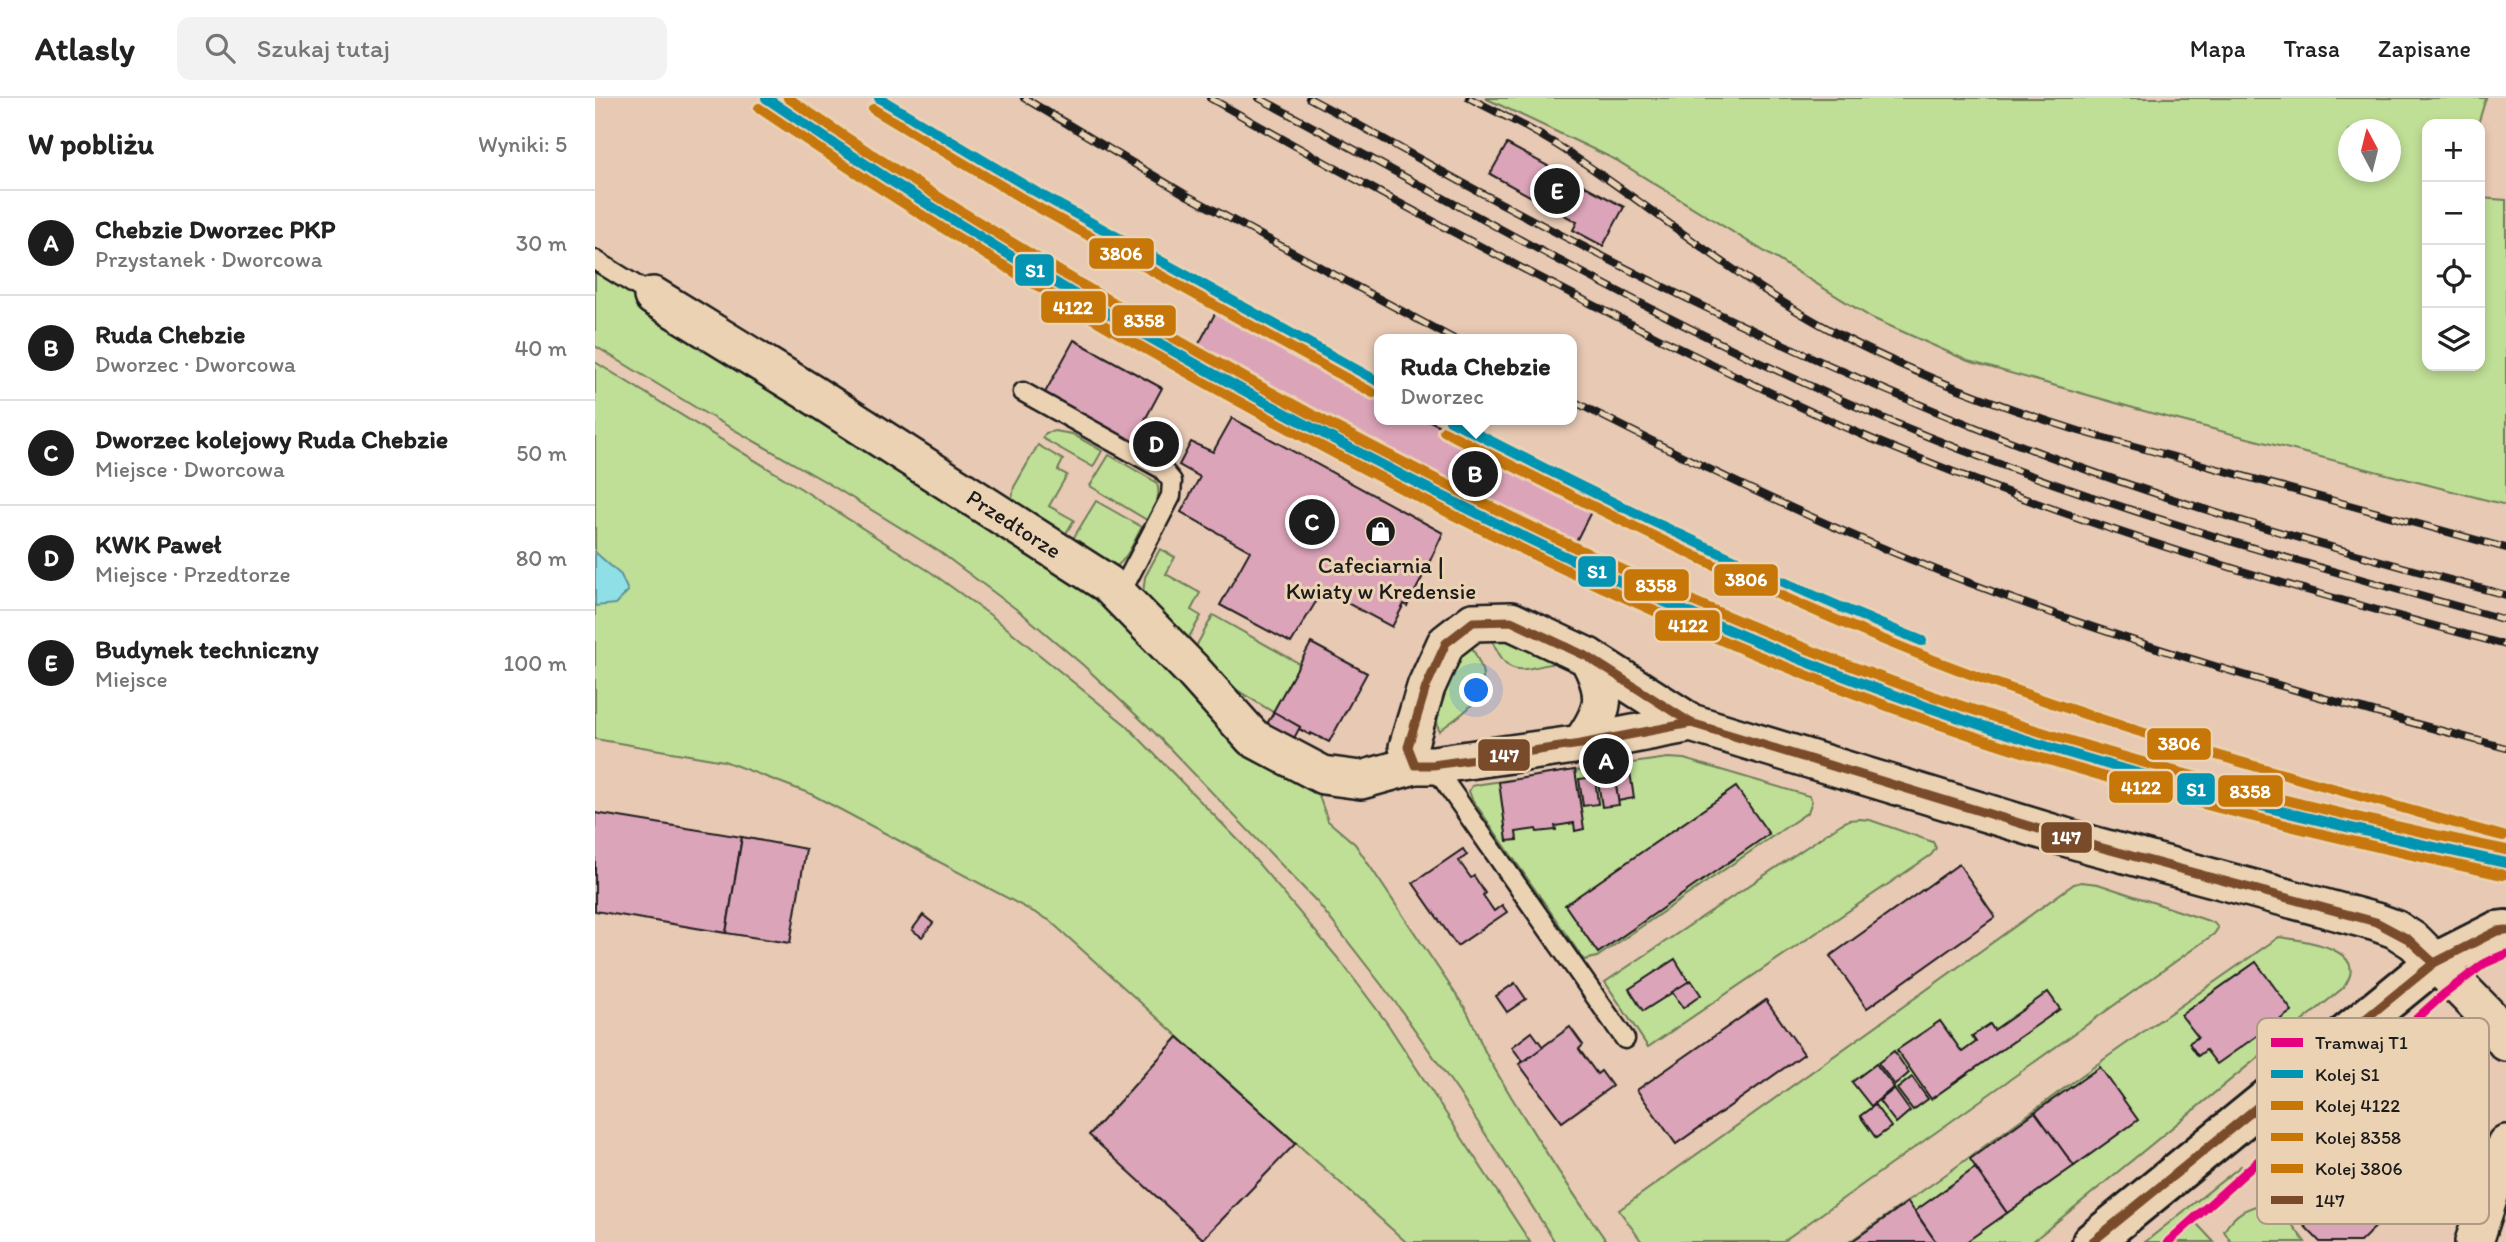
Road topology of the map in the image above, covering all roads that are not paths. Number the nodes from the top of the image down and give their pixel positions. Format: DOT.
graph roads {
  1 [pos="595,260"];
  2 [pos="653,296"];
  3 [pos="1023,392"];
  4 [pos="1119,596"];
  5 [pos="1588,657"];
  6 [pos="1691,723"];
  7 [pos="1581,744"];
  8 [pos="1424,765"];
  9 [pos="2506,930"];
  10 [pos="2506,952"];
  11 [pos="2434,963"];
  12 [pos="2367,1018"];
  13 [pos="1625,1039"];
  14 [pos="2506,1042"];
  15 [pos="2257,1107"];
  16 [pos="2506,1144"];
  17 [pos="2489,1198"];
  18 [pos="2481,1224"];
  19 [pos="2092,1242"];
  20 [pos="2475,1242"];
  1 -- 2 [label="lane, Przedtorze"];
  2 -- 4 [label="street, Przedtorze"];
  3 -- 4 [label="lane"];
  4 -- 8 [label="street, Przedtorze"];
  5 -- 6 [label="street"];
  5 -- 7 [label="street"];
  5 -- 8 [label="street"];
  6 -- 7 [label="street, Przedtorze"];
  6 -- 11 [label="street"];
  7 -- 8 [label="street, Przedtorze"];
  8 -- 13 [label="lane"];
  9 -- 11 [label="main road"];
  10 -- 11 [label="main road"];
  11 -- 12 [label="main road"];
  11 -- 14 [label="street"];
  15 -- 19 [label="main road"];
  16 -- 17 [label="street"];
  18 -- 20 [label="street"];
}
